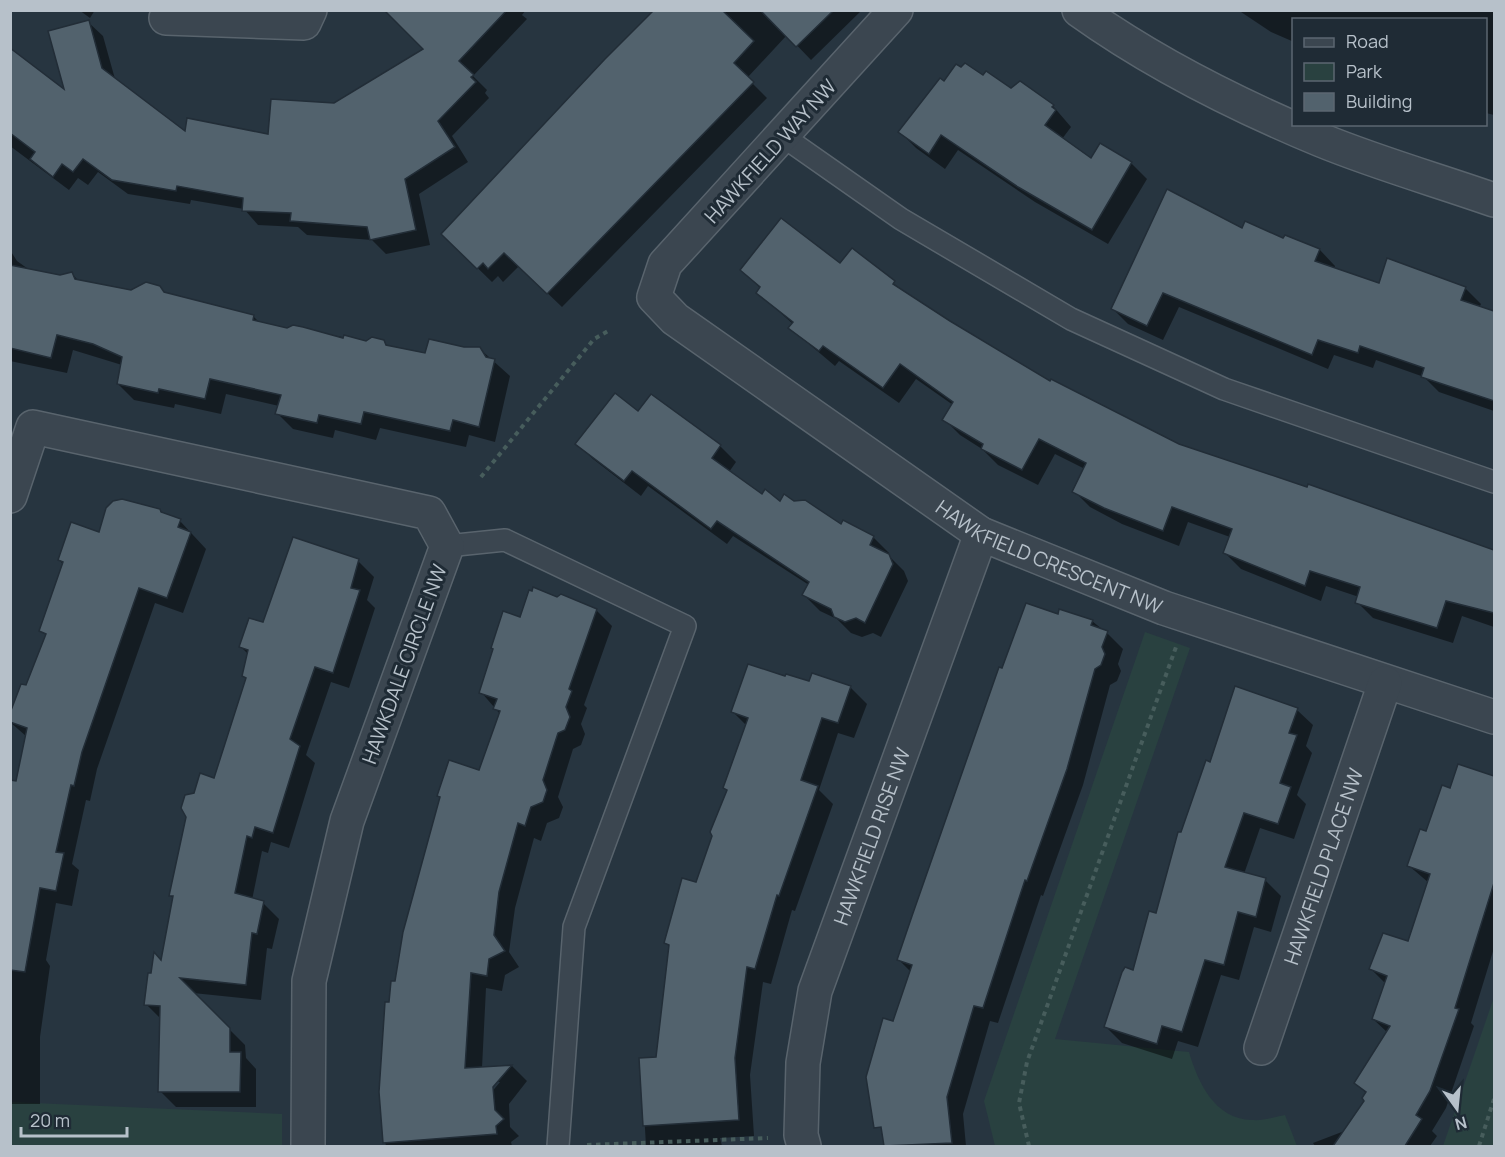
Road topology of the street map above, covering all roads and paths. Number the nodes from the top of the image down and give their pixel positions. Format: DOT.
graph roads {
  1 [pos="310,10"];
  2 [pos="896,10"];
  3 [pos="1079,10"];
  4 [pos="166,18"];
  5 [pos="784,137"];
  6 [pos="1494,200"];
  7 [pos="654,297"];
  8 [pos="610,330"];
  9 [pos="22,425"];
  10 [pos="481,477"];
  11 [pos="1494,482"];
  12 [pos="10,496"];
  13 [pos="981,534"];
  14 [pos="447,546"];
  15 [pos="1178,643"];
  16 [pos="1385,683"];
  17 [pos="1494,717"];
  18 [pos="1261,1048"];
  19 [pos="1494,1099"];
  20 [pos="789,1142"];
  21 [pos="308,1146"];
  22 [pos="558,1146"];
  23 [pos="585,1146"];
  24 [pos="1029,1146"];
  25 [pos="1479,1146"];
  1 -- 4 [label="street"];
  2 -- 5 [label="street, HAWKFIELD WAY NW"];
  3 -- 6 [label="street"];
  5 -- 7 [label="street, HAWKFIELD WAY NW"];
  5 -- 11 [label="lane"];
  7 -- 13 [label="street, HAWKFIELD CRESCENT NW"];
  8 -- 10 [label="path"];
  9 -- 12 [label="street, HAWKDALE CIRCLE NW"];
  9 -- 14 [label="street, HAWKDALE CIRCLE NW"];
  13 -- 16 [label="street, HAWKFIELD CRESCENT NW"];
  13 -- 20 [label="street, HAWKFIELD RISE NW"];
  14 -- 21 [label="street, HAWKDALE CIRCLE NW"];
  14 -- 22 [label="lane"];
  15 -- 24 [label="path"];
  16 -- 17 [label="street, HAWKFIELD CRESCENT NW"];
  16 -- 18 [label="street, HAWKFIELD PLACE NW"];
  19 -- 25 [label="path"];
  20 -- 23 [label="path"];
}
